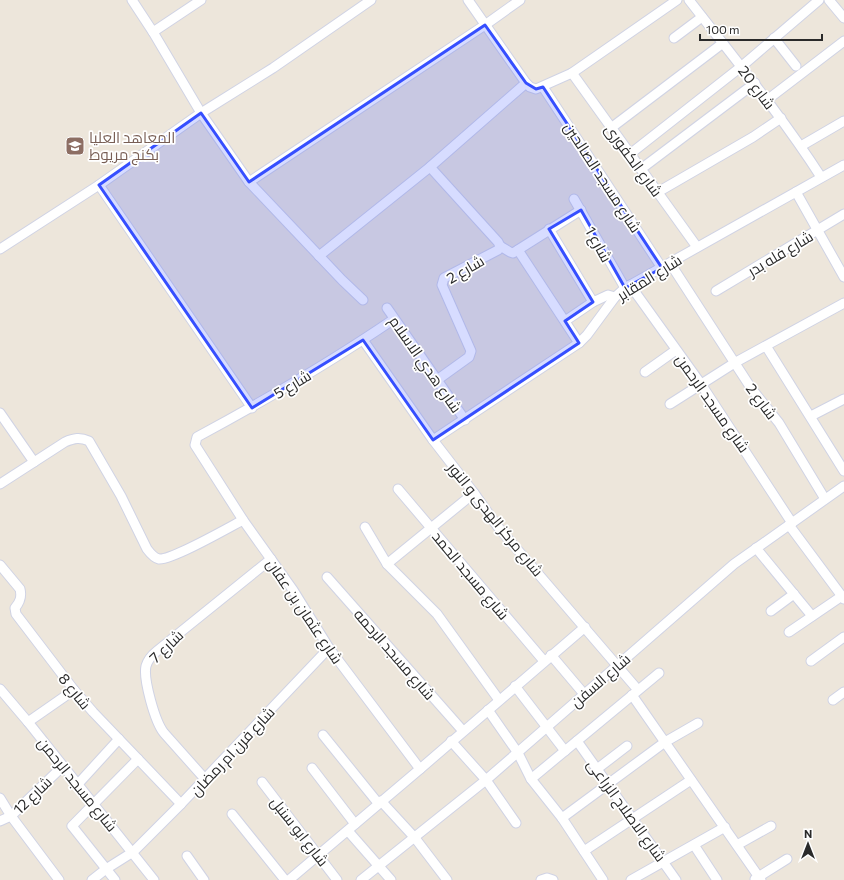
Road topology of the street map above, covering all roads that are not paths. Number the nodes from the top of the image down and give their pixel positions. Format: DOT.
graph roads {
  1 [pos="132,0"];
  2 [pos="200,0"];
  3 [pos="371,0"];
  4 [pos="468,0"];
  5 [pos="520,0"];
  6 [pos="677,0"];
  7 [pos="689,0"];
  8 [pos="819,0"];
  9 [pos="829,0"];
  10 [pos="702,17"];
  11 [pos="844,18"];
  12 [pos="485,25"];
  13 [pos="153,32"];
  14 [pos="674,38"];
  15 [pos="774,38"];
  16 [pos="844,41"];
  17 [pos="722,43"];
  18 [pos="742,66"];
  19 [pos="796,66"];
  20 [pos="572,73"];
  21 [pos="526,83"];
  22 [pos="755,83"];
  23 [pos="543,86"];
  24 [pos="767,100"];
  25 [pos="201,114"];
  26 [pos="781,118"];
  27 [pos="844,121"];
  28 [pos="611,128"];
  29 [pos="801,146"];
  30 [pos="630,154"];
  31 [pos="844,165"];
  32 [pos="430,167"];
  33 [pos="641,169"];
  34 [pos="822,177"];
  35 [pos="249,182"];
  36 [pos="99,185"];
  37 [pos="658,192"];
  38 [pos="796,192"];
  39 [pos="574,199"];
  40 [pos="580,210"];
  41 [pos="844,214"];
  42 [pos="549,229"];
  43 [pos="817,230"];
  44 [pos="500,246"];
  45 [pos="697,247"];
  46 [pos="0,249"];
  47 [pos="518,250"];
  48 [pos="319,256"];
  49 [pos="666,266"];
  50 [pos="844,277"];
  51 [pos="627,287"];
  52 [pos="716,291"];
  53 [pos="614,297"];
  54 [pos="364,300"];
  55 [pos="593,302"];
  56 [pos="844,303"];
  57 [pos="387,308"];
  58 [pos="394,319"];
  59 [pos="565,321"];
  60 [pos="363,340"];
  61 [pos="580,343"];
  62 [pos="766,346"];
  63 [pos="676,350"];
  64 [pos="736,362"];
  65 [pos="645,372"];
  66 [pos="437,380"];
  67 [pos="701,384"];
  68 [pos="844,400"];
  69 [pos="670,404"];
  70 [pos="252,408"];
  71 [pos="0,414"];
  72 [pos="811,416"];
  73 [pos="465,420"];
  74 [pos="433,440"];
  75 [pos="196,448"];
  76 [pos="34,462"];
  77 [pos="844,471"];
  78 [pos="0,484"];
  79 [pos="844,486"];
  80 [pos="398,489"];
  81 [pos="474,493"];
  82 [pos="825,499"];
  83 [pos="243,520"];
  84 [pos="791,524"];
  85 [pos="364,527"];
  86 [pos="430,528"];
  87 [pos="756,548"];
  88 [pos="271,559"];
  89 [pos="387,564"];
  90 [pos="0,565"];
  91 [pos="327,577"];
  92 [pos="794,594"];
  93 [pos="843,598"];
  94 [pos="771,610"];
  95 [pos="812,616"];
  96 [pos="585,627"];
  97 [pos="789,632"];
  98 [pos="844,638"];
  99 [pos="329,648"];
  100 [pos="548,658"];
  101 [pos="811,661"];
  102 [pos="617,666"];
  103 [pos="660,673"];
  104 [pos="515,686"];
  105 [pos="0,690"];
  106 [pos="74,690"];
  107 [pos="844,692"];
  108 [pos="635,693"];
  109 [pos="584,694"];
  110 [pos="499,700"];
  111 [pos="833,700"];
  112 [pos="488,710"];
  113 [pos="28,722"];
  114 [pos="698,723"];
  115 [pos="547,727"];
  116 [pos="463,731"];
  117 [pos="323,735"];
  118 [pos="119,739"];
  119 [pos="451,741"];
  120 [pos="577,741"];
  121 [pos="665,742"];
  122 [pos="627,746"];
  123 [pos="565,751"];
  124 [pos="518,752"];
  125 [pos="138,759"];
  126 [pos="63,766"];
  127 [pos="312,768"];
  128 [pos="420,769"];
  129 [pos="597,769"];
  130 [pos="205,779"];
  131 [pos="531,779"];
  132 [pos="486,780"];
  133 [pos="691,780"];
  134 [pos="262,782"];
  135 [pos="78,784"];
  136 [pos="608,785"];
  137 [pos="0,798"];
  138 [pos="380,802"];
  139 [pos="95,804"];
  140 [pos="181,804"];
  141 [pos="232,814"];
  142 [pos="11,816"];
  143 [pos="562,818"];
  144 [pos="633,818"];
  145 [pos="0,821"];
  146 [pos="355,824"];
  147 [pos="516,824"];
  148 [pos="771,826"];
  149 [pos="725,827"];
  150 [pos="348,831"];
  151 [pos="415,838"];
  152 [pos="694,845"];
  153 [pos="737,846"];
  154 [pos="584,851"];
  155 [pos="133,852"];
  156 [pos="318,854"];
  157 [pos="187,856"];
  158 [pos="788,859"];
  159 [pos="664,861"];
  160 [pos="378,866"];
  161 [pos="106,869"];
  162 [pos="55,878"];
  163 [pos="757,879"];
  164 [pos="92,880"];
  165 [pos="115,880"];
  166 [pos="154,880"];
  167 [pos="204,880"];
  168 [pos="285,880"];
  169 [pos="289,880"];
  170 [pos="337,880"];
  171 [pos="361,880"];
  172 [pos="391,880"];
  173 [pos="447,880"];
  174 [pos="541,880"];
  175 [pos="553,880"];
  176 [pos="603,880"];
  177 [pos="630,880"];
  178 [pos="676,880"];
  179 [pos="717,880"];
  1 -- 13 [label="street"];
  2 -- 13 [label="street"];
  3 -- 25 [label="street"];
  4 -- 12 [label="street"];
  5 -- 12 [label="street"];
  6 -- 20 [label="street"];
  7 -- 10 [label="street, شارع 20"];
  8 -- 15 [label="street"];
  9 -- 11 [label="street"];
  10 -- 14 [label="street"];
  10 -- 17 [label="street, شارع 20"];
  12 -- 21 [label="street"];
  12 -- 35 [label="street"];
  13 -- 25 [label="street"];
  15 -- 18 [label="street"];
  15 -- 19 [label="street"];
  16 -- 24 [label="street"];
  17 -- 18 [label="street, شارع 20"];
  17 -- 28 [label="street"];
  18 -- 22 [label="street, شارع 20"];
  18 -- 30 [label="street"];
  20 -- 23 [label="street"];
  20 -- 28 [label="street, شارع الكفورى"];
  21 -- 23 [label="street"];
  21 -- 32 [label="street"];
  22 -- 24 [label="street, شارع 20"];
  22 -- 33 [label="street"];
  23 -- 49 [label="street, شارع مسجد الصالحين"];
  24 -- 26 [label="street, شارع 20"];
  25 -- 35 [label="street"];
  25 -- 36 [label="street"];
  26 -- 29 [label="street, شارع 20"];
  26 -- 37 [label="street"];
  27 -- 29 [label="street"];
  28 -- 30 [label="street, شارع الكفورى"];
  29 -- 34 [label="street, شارع 20"];
  30 -- 33 [label="street, شارع الكفورى"];
  31 -- 34 [label="street, شارع المقابر"];
  32 -- 44 [label="street, شارع 2"];
  32 -- 48 [label="street"];
  33 -- 37 [label="street, شارع الكفورى"];
  34 -- 38 [label="street, شارع المقابر"];
  35 -- 48 [label="street"];
  36 -- 46 [label="street"];
  36 -- 70 [label="street"];
  37 -- 45 [label="street, شارع الكفورى"];
  38 -- 43 [label="street"];
  38 -- 45 [label="street, شارع المقابر"];
  39 -- 40 [label="street, شارع 1"];
  40 -- 42 [label="street"];
  40 -- 51 [label="street, شارع 1"];
  41 -- 43 [label="street, شارع فله بدر"];
  42 -- 47 [label="street"];
  42 -- 55 [label="street"];
  43 -- 50 [label="street"];
  43 -- 52 [label="street, شارع فله بدر"];
  44 -- 47 [label="street"];
  44 -- 66 [label="street, شارع 2"];
  45 -- 49 [label="street, شارع المقابر"];
  47 -- 59 [label="street"];
  48 -- 54 [label="street"];
  49 -- 51 [label="street, شارع المقابر"];
  49 -- 64 [label="street, شارع 2"];
  51 -- 53 [label="street, شارع المقابر"];
  51 -- 63 [label="street, شارع مسجد الرحمن"];
  53 -- 55 [label="street"];
  53 -- 61 [label="street, شارع المقابر"];
  55 -- 59 [label="street"];
  56 -- 62 [label="street"];
  57 -- 58 [label="street, شارع هدي الاسلام"];
  58 -- 60 [label="street, شارع 5"];
  58 -- 66 [label="street, شارع هدي الاسلام"];
  59 -- 61 [label="street"];
  60 -- 70 [label="street, شارع 5"];
  60 -- 74 [label="street, شارع مركز الهدى و النور"];
  61 -- 73 [label="street, شارع المقابر"];
  62 -- 64 [label="street"];
  62 -- 72 [label="street"];
  63 -- 65 [label="street"];
  63 -- 67 [label="street, شارع مسجد الرحمن"];
  64 -- 67 [label="street"];
  64 -- 82 [label="street, شارع 2"];
  66 -- 73 [label="street, شارع هدي الاسلام"];
  67 -- 69 [label="street"];
  67 -- 84 [label="street, شارع مسجد الرحمن"];
  68 -- 72 [label="street"];
  70 -- 75 [label="street, شارع 5"];
  71 -- 76 [label="street"];
  72 -- 77 [label="street"];
  73 -- 74 [label="street, شارع المقابر"];
  74 -- 81 [label="street, شارع مركز الهدى و النور"];
  75 -- 83 [label="street, شارع عثمان بن عفان"];
  76 -- 78 [label="street"];
  76 -- 83 [label="street"];
  79 -- 82 [label="street, شارع السفن"];
  80 -- 86 [label="street, شارع مسجد الحمد"];
  81 -- 86 [label="street"];
  81 -- 96 [label="street, شارع مركز الهدى و النور"];
  82 -- 84 [label="street, شارع السفن"];
  83 -- 88 [label="street, شارع عثمان بن عفان"];
  84 -- 87 [label="street, شارع السفن"];
  84 -- 93 [label="street, شارع مسجد الرحمن"];
  85 -- 89 [label="street"];
  86 -- 89 [label="street"];
  86 -- 100 [label="street, شارع مسجد الحمد"];
  87 -- 92 [label="street"];
  87 -- 102 [label="street, شارع السفن"];
  88 -- 99 [label="street, شارع عثمان بن عفان"];
  88 -- 130 [label="street, شارع 7"];
  89 -- 110 [label="street"];
  90 -- 106 [label="street, شارع 8"];
  91 -- 116 [label="street, شارع مسجد الرحمه"];
  92 -- 94 [label="street"];
  92 -- 95 [label="street"];
  93 -- 95 [label="street"];
  95 -- 97 [label="street"];
  96 -- 100 [label="street"];
  96 -- 102 [label="street, شارع مركز الهدى و النور"];
  98 -- 101 [label="street"];
  99 -- 128 [label="street, شارع عثمان بن عفان"];
  99 -- 130 [label="street, شارع فرن ام رمضان"];
  100 -- 104 [label="street"];
  100 -- 109 [label="street, شارع مسجد الحمد"];
  102 -- 108 [label="street, شارع مركز الهدى و النور"];
  102 -- 109 [label="street, شارع السفن"];
  103 -- 108 [label="street"];
  104 -- 110 [label="street"];
  104 -- 115 [label="street"];
  105 -- 113 [label="street, شارع مسجد الرحمن"];
  106 -- 113 [label="street"];
  106 -- 118 [label="street, شارع 8"];
  107 -- 111 [label="street"];
  108 -- 120 [label="street"];
  108 -- 121 [label="street, شارع مركز الهدى و النور"];
  109 -- 115 [label="street, شارع السفن"];
  110 -- 112 [label="street"];
  112 -- 116 [label="street"];
  112 -- 124 [label="street"];
  113 -- 126 [label="street, شارع مسجد الرحمن"];
  114 -- 121 [label="street"];
  115 -- 123 [label="street"];
  115 -- 124 [label="street, شارع السفن"];
  116 -- 119 [label="street"];
  117 -- 138 [label="street"];
  118 -- 125 [label="street, شارع 8"];
  118 -- 135 [label="street"];
  119 -- 128 [label="street"];
  119 -- 132 [label="street"];
  120 -- 123 [label="street"];
  120 -- 129 [label="street, شارع الاصلاح الزراعى"];
  121 -- 133 [label="street, شارع مركز الهدى و النور"];
  121 -- 136 [label="street"];
  122 -- 129 [label="street"];
  123 -- 131 [label="street"];
  124 -- 131 [label="street"];
  124 -- 132 [label="street, شارع السفن"];
  125 -- 139 [label="street"];
  125 -- 140 [label="street, شارع 8"];
  126 -- 135 [label="street, شارع مسجد الرحمن"];
  126 -- 142 [label="street, شارع 12"];
  127 -- 146 [label="street"];
  128 -- 138 [label="street"];
  129 -- 136 [label="street, شارع الاصلاح الزراعى"];
  130 -- 140 [label="street, شارع فرن ام رمضان"];
  131 -- 143 [label="street"];
  132 -- 147 [label="street"];
  132 -- 151 [label="street, شارع السفن"];
  133 -- 144 [label="street"];
  133 -- 149 [label="street, شارع مركز الهدى و النور"];
  134 -- 156 [label="street, شارع ابو سنبل"];
  135 -- 139 [label="street, شارع مسجد الرحمن"];
  136 -- 143 [label="street"];
  136 -- 144 [label="street, شارع الاصلاح الزراعى"];
  137 -- 142 [label="street"];
  138 -- 146 [label="street"];
  138 -- 151 [label="street"];
  139 -- 155 [label="street, شارع مسجد الرحمن"];
  139 -- 161 [label="street"];
  140 -- 155 [label="street, شارع فرن ام رمضان"];
  141 -- 168 [label="street"];
  142 -- 145 [label="street, شارع 12"];
  142 -- 162 [label="street"];
  143 -- 154 [label="street"];
  144 -- 154 [label="street"];
  144 -- 159 [label="street, شارع الاصلاح الزراعى"];
  146 -- 150 [label="street"];
  148 -- 153 [label="street"];
  149 -- 152 [label="street"];
  149 -- 153 [label="street, شارع مركز الهدى و النور"];
  150 -- 156 [label="street"];
  150 -- 160 [label="street"];
  151 -- 160 [label="street, شارع السفن"];
  151 -- 173 [label="street"];
  152 -- 159 [label="street"];
  152 -- 179 [label="street"];
  153 -- 163 [label="street, شارع مركز الهدى و النور"];
  154 -- 176 [label="street"];
  155 -- 161 [label="street, شارع فرن ام رمضان"];
  155 -- 166 [label="street, شارع مسجد الرحمن"];
  156 -- 169 [label="street"];
  156 -- 170 [label="street, شارع ابو سنبل"];
  157 -- 167 [label="street"];
  158 -- 163 [label="street"];
  159 -- 177 [label="street"];
  159 -- 178 [label="street, شارع الاصلاح الزراعى"];
  160 -- 171 [label="street, شارع السفن"];
  160 -- 172 [label="street"];
  161 -- 164 [label="street, شارع فرن ام رمضان"];
  161 -- 165 [label="street"];
  174 -- 175 [label="street"];
}
